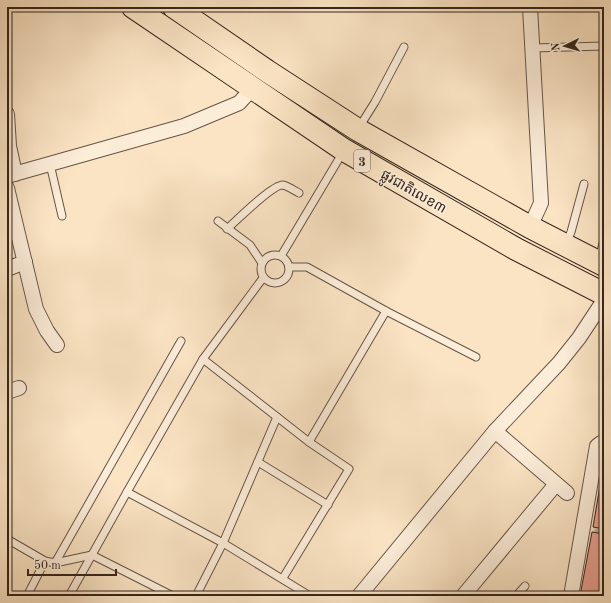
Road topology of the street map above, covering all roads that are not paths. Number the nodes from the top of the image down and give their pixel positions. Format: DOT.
graph roads {
  1 [pos="133,7"];
  2 [pos="174,7"];
  3 [pos="530,7"];
  4 [pos="604,46"];
  5 [pos="404,47"];
  6 [pos="533,48"];
  7 [pos="252,89"];
  8 [pos="7,114"];
  9 [pos="358,130"];
  10 [pos="344,150"];
  11 [pos="50,164"];
  12 [pos="11,175"];
  13 [pos="584,184"];
  14 [pos="7,188"];
  15 [pos="300,193"];
  16 [pos="62,216"];
  17 [pos="218,221"];
  18 [pos="530,227"];
  19 [pos="227,229"];
  20 [pos="604,240"];
  21 [pos="564,246"];
  22 [pos="280,256"];
  23 [pos="25,262"];
  24 [pos="262,263"];
  25 [pos="601,264"];
  26 [pos="289,267"];
  27 [pos="7,268"];
  28 [pos="264,278"];
  29 [pos="604,294"];
  30 [pos="604,300"];
  31 [pos="386,311"];
  32 [pos="181,341"];
  33 [pos="57,345"];
  34 [pos="476,357"];
  35 [pos="203,358"];
  36 [pos="277,417"];
  37 [pos="495,431"];
  38 [pos="309,442"];
  39 [pos="604,443"];
  40 [pos="258,462"];
  41 [pos="556,484"];
  42 [pos="127,492"];
  43 [pos="567,493"];
  44 [pos="328,505"];
  45 [pos="7,539"];
  46 [pos="223,543"];
  47 [pos="92,556"];
  48 [pos="44,561"];
  49 [pos="55,563"];
  50 [pos="283,578"];
  51 [pos="525,586"];
  52 [pos="27,596"];
  53 [pos="69,596"];
  54 [pos="172,596"];
  55 [pos="196,596"];
  56 [pos="310,596"];
  57 [pos="358,596"];
  58 [pos="463,596"];
  59 [pos="516,596"];
  60 [pos="571,596"];
  1 -- 7 [label="highway, ផ្លូវជាតិលេខ៣ / 3"];
  2 -- 9 [label="highway, ផ្លូវជាតិលេខ៣ / 3"];
  3 -- 6 [label="street"];
  4 -- 6 [label="lane"];
  5 -- 9 [label="lane"];
  6 -- 18 [label="street"];
  7 -- 10 [label="highway, ផ្លូវជាតិលេខ៣ / 3"];
  7 -- 11 [label="street"];
  8 -- 12 [label="street"];
  9 -- 18 [label="highway, ផ្លូវជាតិលេខ៣ / 3"];
  10 -- 22 [label="lane"];
  10 -- 29 [label="highway, ផ្លូវជាតិលេខ៣ / 3"];
  11 -- 12 [label="street"];
  11 -- 16 [label="lane"];
  13 -- 21 [label="lane"];
  14 -- 23 [label="street"];
  15 -- 19 [label="lane"];
  17 -- 19 [label="lane"];
  18 -- 21 [label="highway, ផ្លូវជាតិលេខ៣ / 3"];
  19 -- 24 [label="lane"];
  20 -- 25 [label="lane"];
  21 -- 25 [label="highway, ផ្លូវជាតិលេខ៣ / 3"];
  22 -- 24 [label="lane"];
  22 -- 26 [label="lane"];
  23 -- 27 [label="street"];
  23 -- 33 [label="street"];
  24 -- 28 [label="lane"];
  26 -- 28 [label="lane"];
  26 -- 31 [label="lane"];
  28 -- 35 [label="lane"];
  30 -- 37 [label="street"];
  31 -- 34 [label="lane"];
  31 -- 38 [label="lane"];
  32 -- 49 [label="lane"];
  35 -- 36 [label="lane"];
  35 -- 42 [label="lane"];
  36 -- 38 [label="lane"];
  36 -- 40 [label="lane"];
  37 -- 41 [label="street"];
  37 -- 57 [label="street"];
  38 -- 44 [label="lane"];
  39 -- 60 [label="street"];
  40 -- 44 [label="lane"];
  40 -- 46 [label="lane"];
  41 -- 43 [label="street"];
  41 -- 58 [label="street"];
  42 -- 46 [label="lane"];
  42 -- 47 [label="lane"];
  44 -- 50 [label="lane"];
  45 -- 48 [label="lane"];
  46 -- 50 [label="lane"];
  46 -- 55 [label="lane"];
  47 -- 49 [label="lane"];
  47 -- 53 [label="lane"];
  47 -- 54 [label="lane"];
  48 -- 49 [label="lane"];
  48 -- 52 [label="lane"];
  50 -- 56 [label="lane"];
  51 -- 59 [label="lane"];
}
